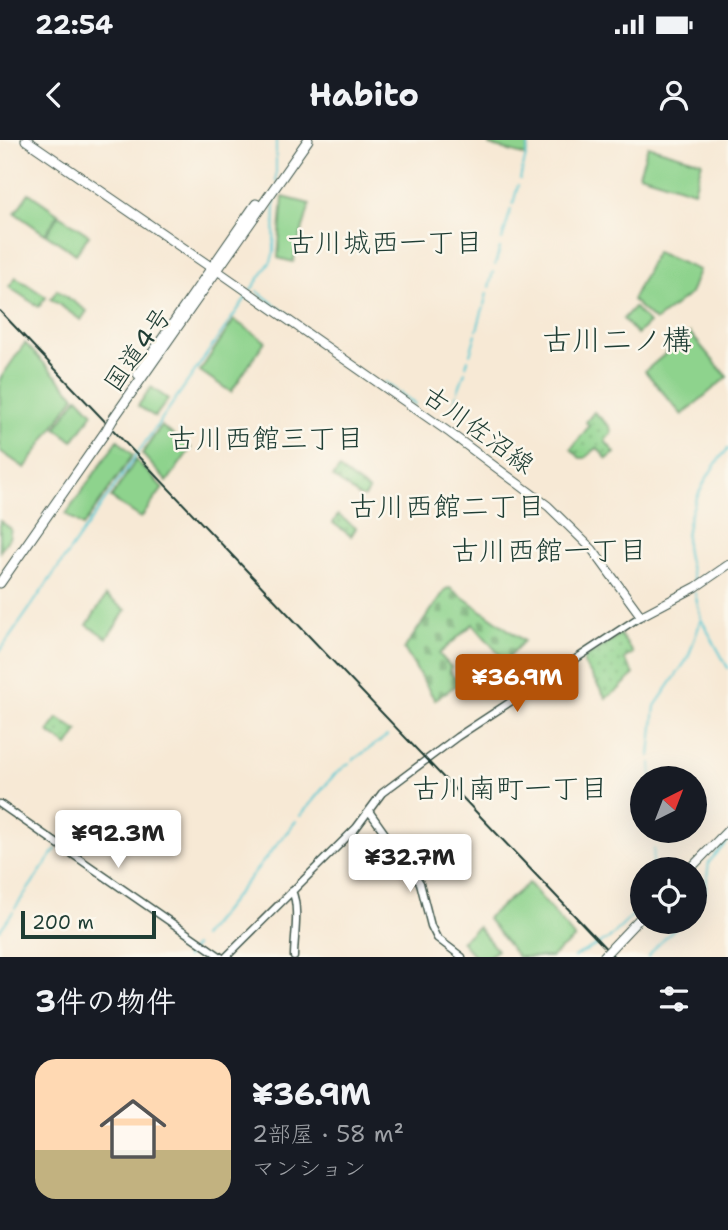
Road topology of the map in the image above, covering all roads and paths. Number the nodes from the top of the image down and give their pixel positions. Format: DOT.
graph roads {
  1 [pos="26,140"];
  2 [pos="301,140"];
  3 [pos="308,140"];
  4 [pos="275,183"];
  5 [pos="215,269"];
  6 [pos="104,428"];
  7 [pos="728,565"];
  8 [pos="0,572"];
  9 [pos="0,583"];
  10 [pos="640,616"];
  11 [pos="0,804"];
  12 [pos="369,811"];
  13 [pos="728,830"];
  14 [pos="702,857"];
  15 [pos="292,891"];
  16 [pos="630,929"];
  17 [pos="223,957"];
  18 [pos="293,957"];
  19 [pos="462,957"];
  20 [pos="603,957"];
  1 -- 5 [label="highway"];
  2 -- 4 [label="highway, 国道4号"];
  3 -- 4 [label="highway, 国道4号"];
  4 -- 5 [label="highway, 国道4号"];
  5 -- 6 [label="highway, 国道4号"];
  5 -- 10 [label="main road, 古川佐沼線"];
  6 -- 8 [label="highway, 国道4号"];
  6 -- 9 [label="highway, 国道4号"];
  7 -- 10 [label="main road"];
  10 -- 12 [label="street"];
  11 -- 17 [label="street"];
  12 -- 15 [label="street"];
  12 -- 19 [label="street"];
  13 -- 14 [label="main road"];
  15 -- 17 [label="street"];
  15 -- 18 [label="street"];
  16 -- 20 [label="main road, bridge"];
}
